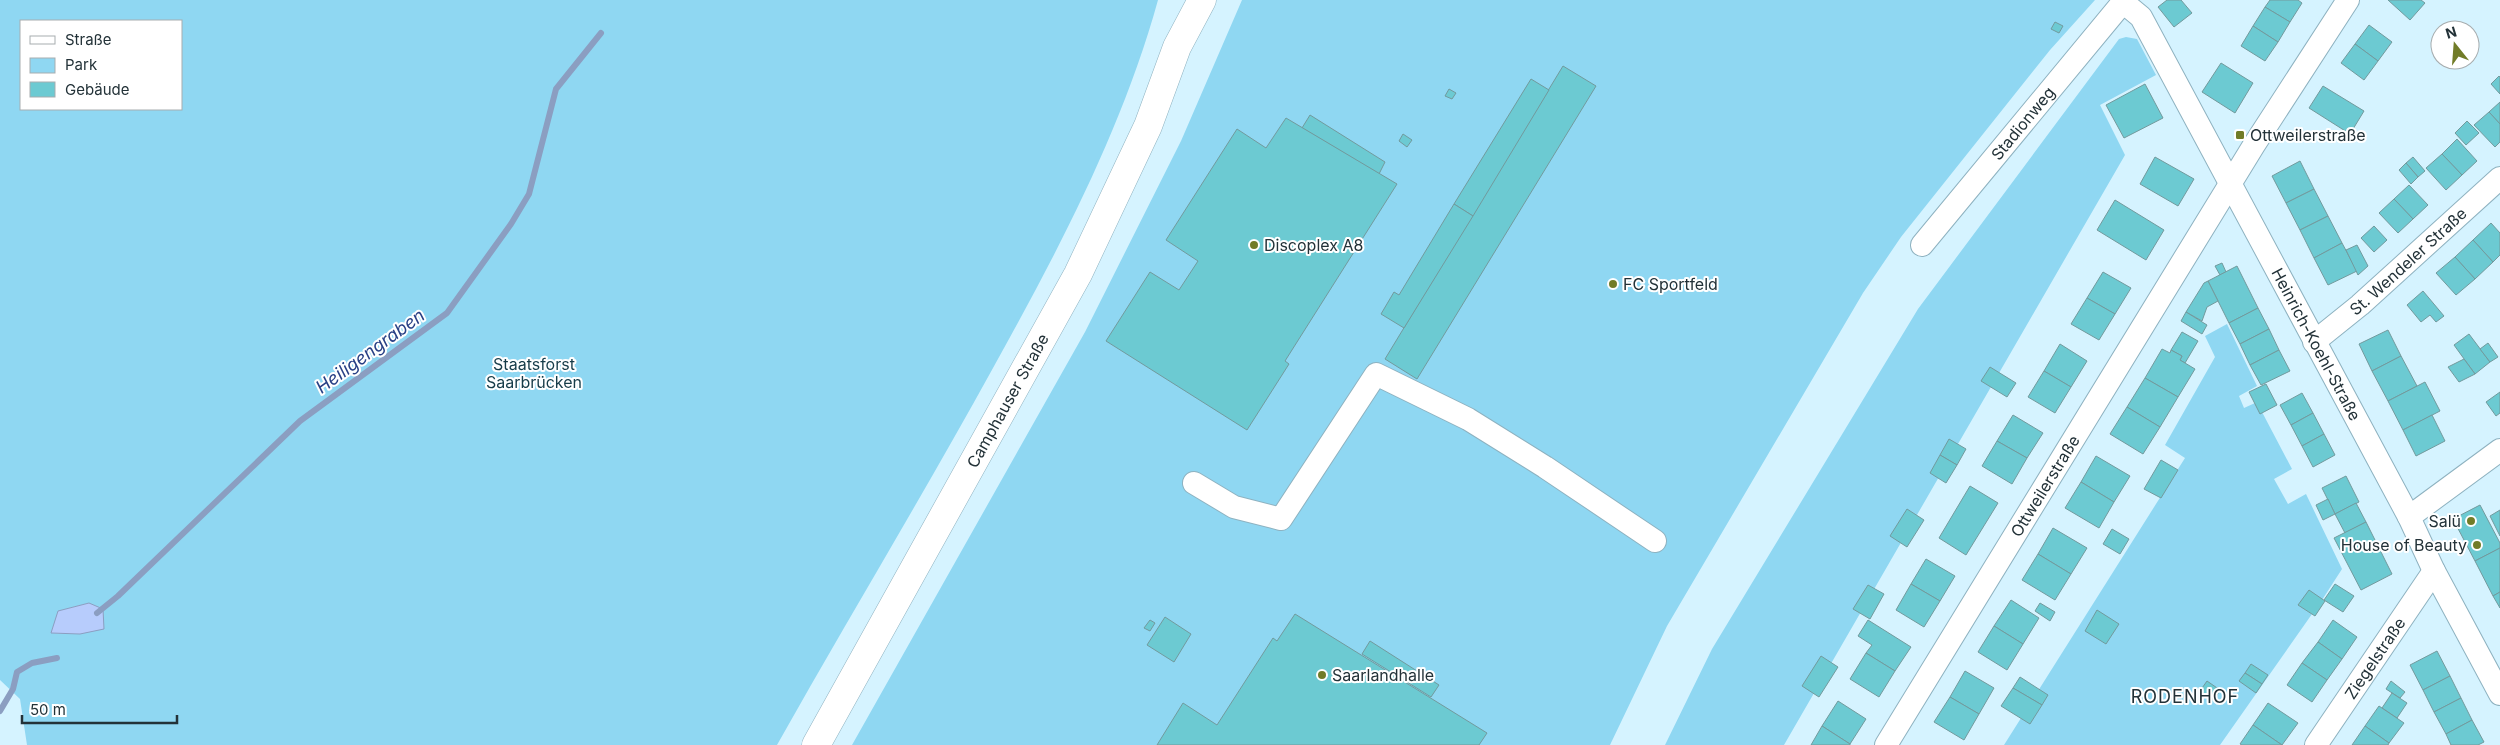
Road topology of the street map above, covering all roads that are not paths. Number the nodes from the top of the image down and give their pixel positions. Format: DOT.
graph roads {
  1 [pos="1182,0"];
  2 [pos="1202,0"];
  3 [pos="2348,0"];
  4 [pos="2122,2"];
  5 [pos="1177,47"];
  6 [pos="2500,178"];
  7 [pos="2231,182"];
  8 [pos="1922,245"];
  9 [pos="2314,342"];
  10 [pos="2500,450"];
  11 [pos="1194,483"];
  12 [pos="2409,517"];
  13 [pos="1655,541"];
  14 [pos="2434,571"];
  15 [pos="2500,694"];
  16 [pos="817,745"];
  17 [pos="1886,745"];
  18 [pos="2316,745"];
  1 -- 5 [label="main road, Camphauser Straße"];
  2 -- 5 [label="main road, Camphauser Straße"];
  3 -- 7 [label="street, Ottweilerstraße"];
  4 -- 7 [label="street, Heinrich-Koehl-Straße"];
  4 -- 8 [label="street, Stadionweg"];
  5 -- 16 [label="main road, Camphauser Straße"];
  6 -- 9 [label="street, St. Wendeler Straße"];
  7 -- 9 [label="street, Heinrich-Koehl-Straße"];
  7 -- 17 [label="street, Ottweilerstraße"];
  9 -- 12 [label="street, Heinrich-Koehl-Straße"];
  10 -- 12 [label="street"];
  11 -- 13 [label="street"];
  12 -- 14 [label="street, Heinrich-Koehl-Straße"];
  14 -- 15 [label="street, Heinrich-Koehl-Straße"];
  14 -- 18 [label="street, Ziegelstraße"];
}
